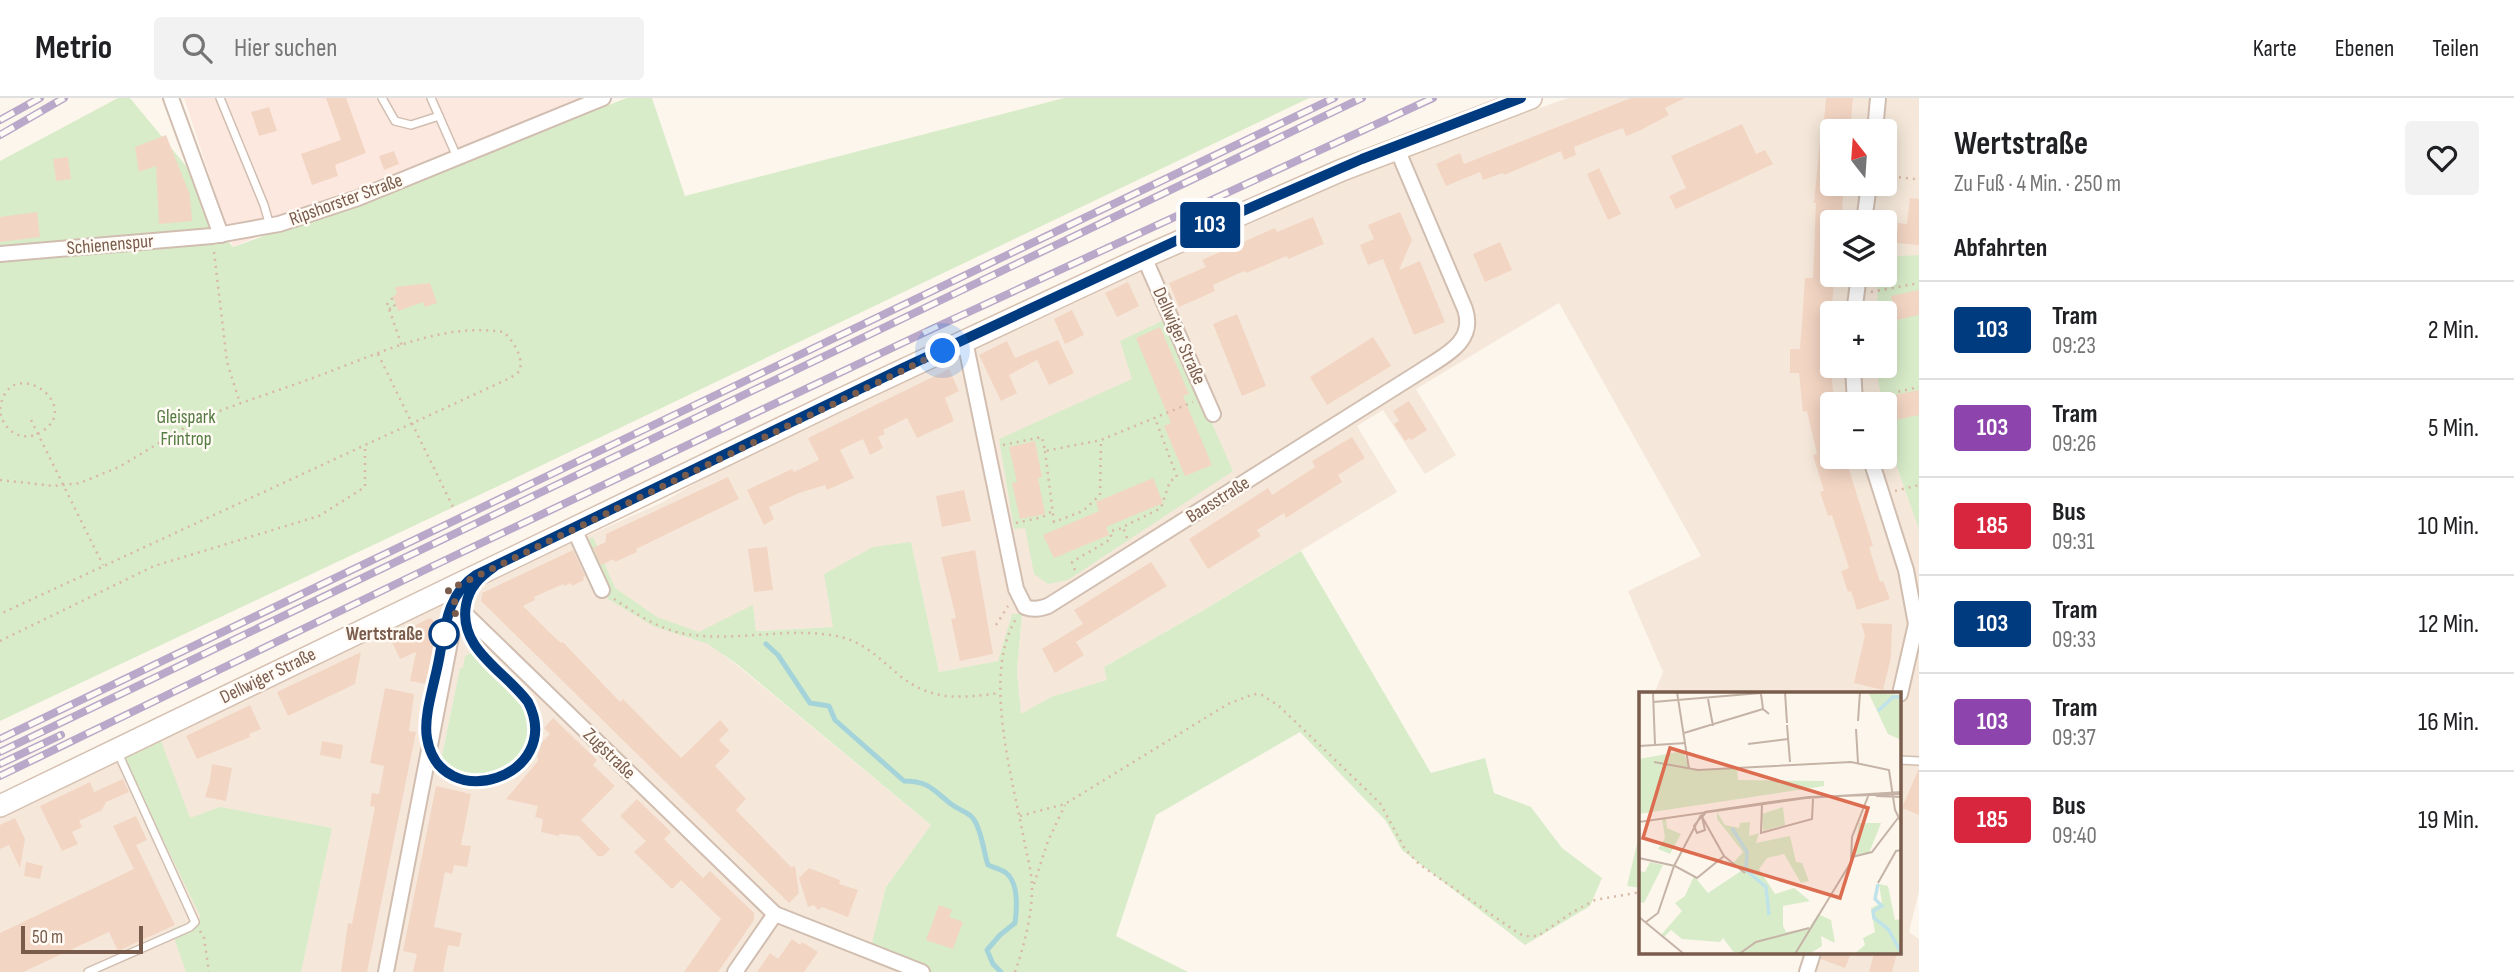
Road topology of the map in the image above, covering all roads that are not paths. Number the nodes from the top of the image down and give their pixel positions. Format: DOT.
graph roads {
  1 [pos="171,98"];
  2 [pos="220,98"];
  3 [pos="382,98"];
  4 [pos="431,98"];
  5 [pos="603,98"];
  6 [pos="1531,98"];
  7 [pos="1878,98"];
  8 [pos="439,116"];
  9 [pos="1876,119"];
  10 [pos="1397,149"];
  11 [pos="457,157"];
  12 [pos="270,227"];
  13 [pos="216,235"];
  14 [pos="0,254"];
  15 [pos="1144,257"];
  16 [pos="965,341"];
  17 [pos="1213,414"];
  18 [pos="1874,469"];
  19 [pos="574,529"];
  20 [pos="1912,568"];
  21 [pos="602,590"];
  22 [pos="452,598"];
  23 [pos="1918,624"];
  24 [pos="1901,692"];
  25 [pos="116,750"];
  26 [pos="0,806"];
  27 [pos="775,914"];
  28 [pos="1813,954"];
  29 [pos="88,972"];
  30 [pos="386,972"];
  31 [pos="735,972"];
  32 [pos="922,972"];
  33 [pos="1807,972"];
  1 -- 13 [label="street"];
  2 -- 12 [label="lane"];
  3 -- 8 [label="lane"];
  4 -- 8 [label="lane"];
  5 -- 11 [label="street, Ripshorster Straße"];
  6 -- 10 [label="main road, Dellwiger Straße"];
  7 -- 9 [label="street"];
  8 -- 11 [label="lane"];
  10 -- 15 [label="main road, Dellwiger Straße"];
  10 -- 16 [label="street, Baasstraße"];
  11 -- 12 [label="street, Ripshorster Straße"];
  12 -- 13 [label="street, Ripshorster Straße"];
  13 -- 14 [label="street, Schienenspur"];
  15 -- 16 [label="main road, Dellwiger Straße"];
  15 -- 17 [label="street, Dellwiger Straße"];
  16 -- 19 [label="main road, Dellwiger Straße"];
  18 -- 20 [label="street"];
  19 -- 21 [label="street"];
  19 -- 22 [label="main road, Dellwiger Straße"];
  20 -- 23 [label="street"];
  22 -- 25 [label="main road, Dellwiger Straße"];
  22 -- 27 [label="street, Zugstraße"];
  22 -- 30 [label="street"];
  23 -- 24 [label="street"];
  25 -- 26 [label="main road, Dellwiger Straße"];
  25 -- 29 [label="lane"];
  27 -- 31 [label="street"];
  27 -- 32 [label="street, Zugstraße"];
  28 -- 33 [label="street"];
}
